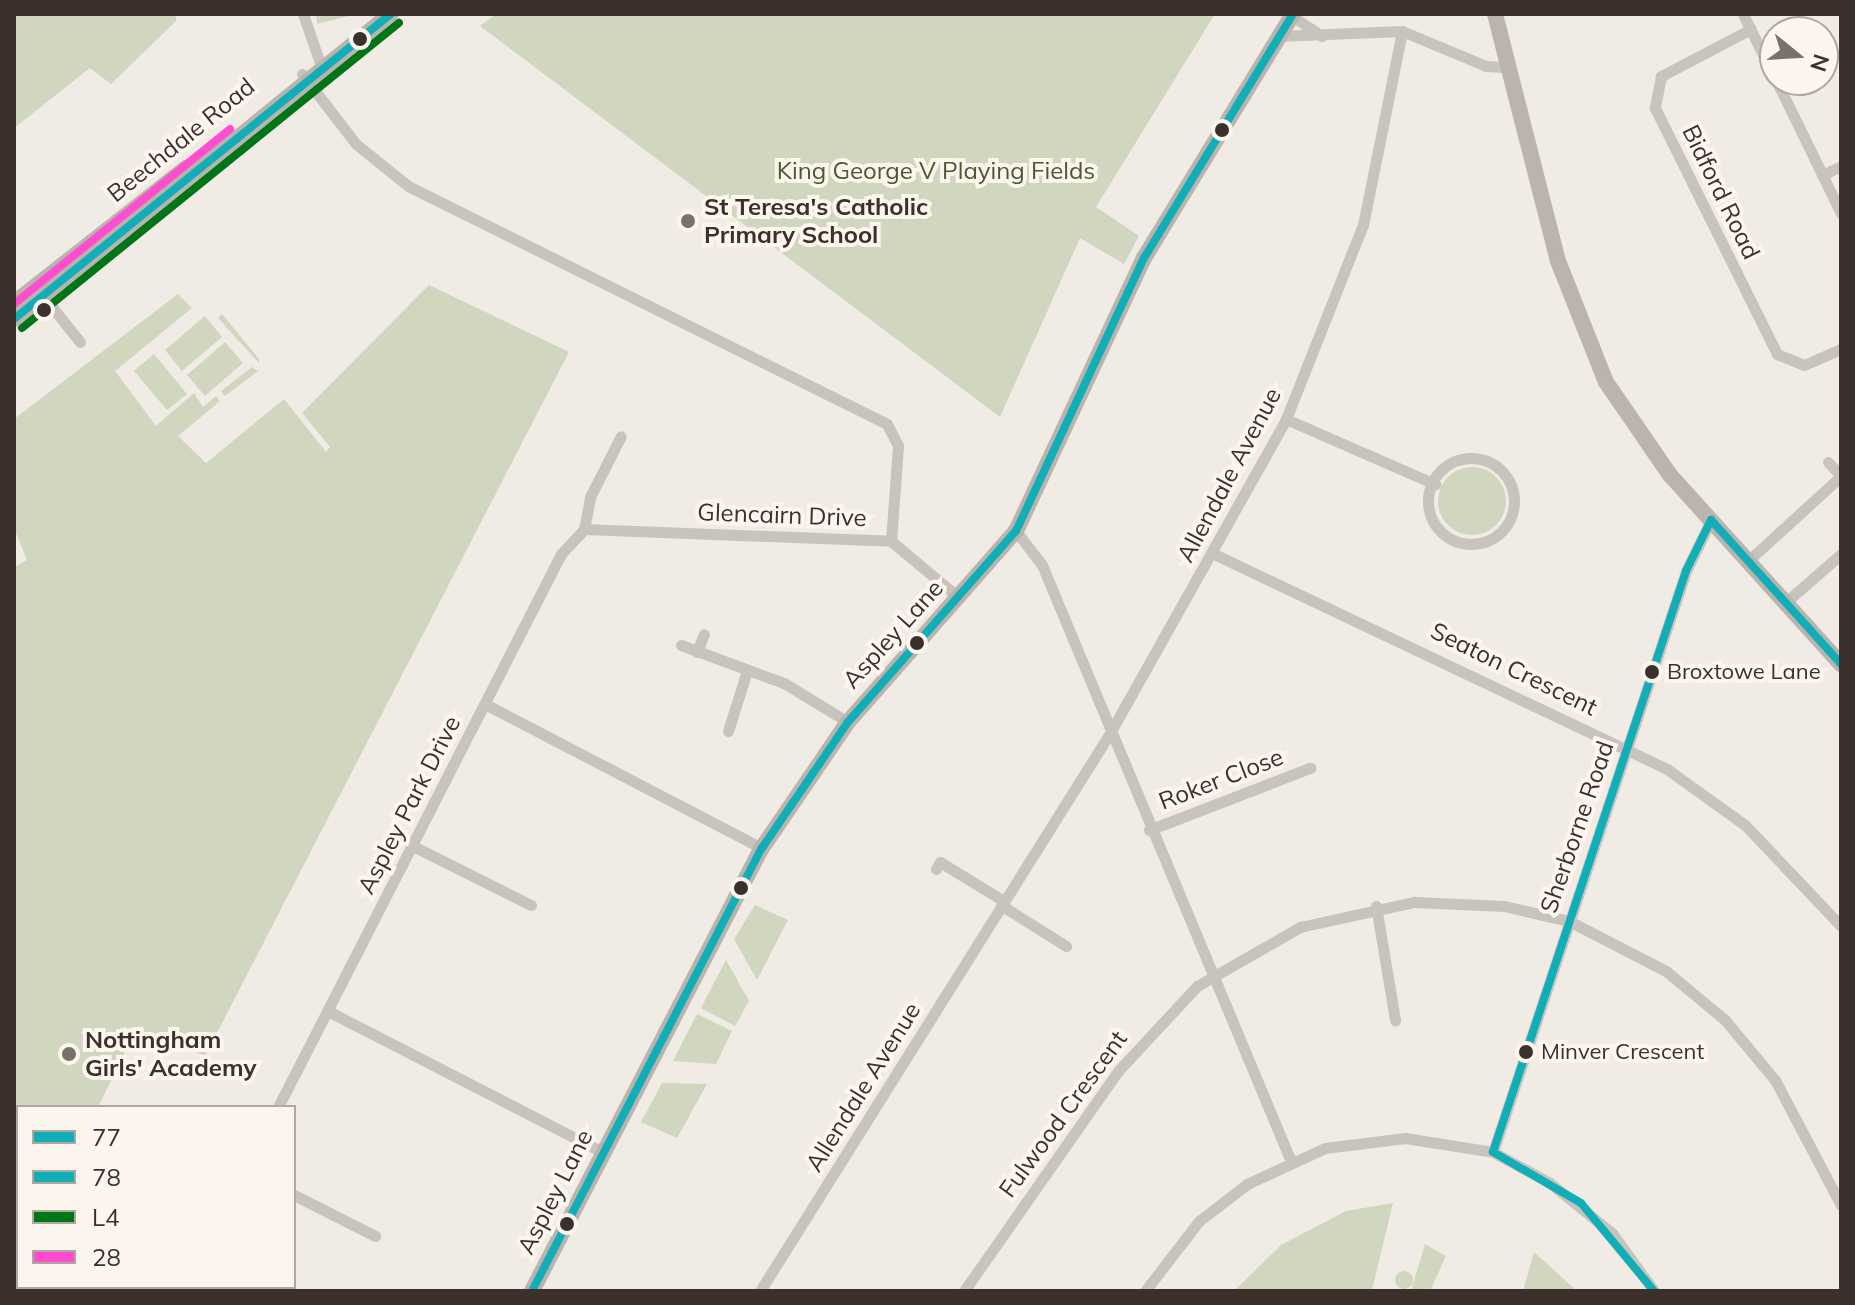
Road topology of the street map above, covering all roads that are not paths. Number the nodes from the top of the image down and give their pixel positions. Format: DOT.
graph roads {
  1 [pos="303,14"];
  2 [pos="377,14"];
  3 [pos="391,14"];
  4 [pos="1495,14"];
  5 [pos="1743,14"];
  6 [pos="1293,15"];
  7 [pos="1751,29"];
  8 [pos="1402,31"];
  9 [pos="1278,36"];
  10 [pos="1322,36"];
  11 [pos="1759,46"];
  12 [pos="320,65"];
  13 [pos="1508,67"];
  14 [pos="305,78"];
  15 [pos="1783,96"];
  16 [pos="1841,166"];
  17 [pos="1822,175"];
  18 [pos="1841,213"];
  19 [pos="40,291"];
  20 [pos="14,303"];
  21 [pos="14,319"];
  22 [pos="80,342"];
  23 [pos="1841,349"];
  24 [pos="1286,419"];
  25 [pos="621,436"];
  26 [pos="1828,462"];
  27 [pos="1841,476"];
  28 [pos="1435,484"];
  29 [pos="1711,520"];
  30 [pos="584,529"];
  31 [pos="1016,531"];
  32 [pos="891,541"];
  33 [pos="1214,554"];
  34 [pos="1841,554"];
  35 [pos="1749,560"];
  36 [pos="958,597"];
  37 [pos="1786,602"];
  38 [pos="704,634"];
  39 [pos="681,645"];
  40 [pos="697,652"];
  41 [pos="1841,664"];
  42 [pos="746,674"];
  43 [pos="485,704"];
  44 [pos="848,722"];
  45 [pos="728,731"];
  46 [pos="1110,733"];
  47 [pos="1627,748"];
  48 [pos="1310,768"];
  49 [pos="1149,830"];
  50 [pos="413,846"];
  51 [pos="762,848"];
  52 [pos="936,869"];
  53 [pos="1002,903"];
  54 [pos="531,905"];
  55 [pos="1376,906"];
  56 [pos="1569,921"];
  57 [pos="1841,926"];
  58 [pos="1066,946"];
  59 [pos="1211,975"];
  60 [pos="328,1011"];
  61 [pos="1395,1020"];
  62 [pos="279,1105"];
  63 [pos="602,1152"];
  64 [pos="1493,1152"];
  65 [pos="1290,1159"];
  66 [pos="296,1196"];
  67 [pos="1841,1205"];
  68 [pos="375,1236"];
  69 [pos="532,1291"];
  70 [pos="760,1291"];
  71 [pos="964,1291"];
  72 [pos="1145,1291"];
  73 [pos="1654,1291"];
  1 -- 12 [label="street"];
  2 -- 12 [label="main road, Beechdale Road"];
  3 -- 12 [label="main road, Beechdale Road"];
  4 -- 13 [label="main road"];
  5 -- 7 [label="street"];
  6 -- 9 [label="main road, Aspley Lane"];
  6 -- 10 [label="street"];
  7 -- 11 [label="street"];
  7 -- 23 [label="street, Bidford Road"];
  8 -- 10 [label="street"];
  8 -- 13 [label="street"];
  8 -- 24 [label="street, Allendale Avenue"];
  9 -- 10 [label="street"];
  9 -- 31 [label="main road, Aspley Lane"];
  12 -- 14 [label="main road, Beechdale Road"];
  13 -- 29 [label="main road"];
  14 -- 19 [label="main road, Beechdale Road"];
  14 -- 32 [label="street"];
  15 -- 17 [label="street"];
  16 -- 17 [label="street"];
  17 -- 18 [label="street"];
  19 -- 20 [label="main road, Beechdale Road"];
  19 -- 21 [label="main road, Beechdale Road"];
  19 -- 22 [label="street"];
  24 -- 28 [label="street"];
  24 -- 33 [label="street, Allendale Avenue"];
  25 -- 30 [label="street"];
  26 -- 27 [label="street"];
  27 -- 35 [label="street"];
  28 -- 28 [label="street"];
  29 -- 35 [label="main road"];
  29 -- 47 [label="street, Sherborne Road"];
  30 -- 32 [label="street, Glencairn Drive"];
  30 -- 43 [label="street, Aspley Park Drive"];
  31 -- 36 [label="main road, Aspley Lane"];
  31 -- 46 [label="street"];
  32 -- 36 [label="street, Glencairn Drive"];
  33 -- 46 [label="street, Allendale Avenue"];
  33 -- 47 [label="street, Seaton Crescent"];
  34 -- 37 [label="street"];
  35 -- 37 [label="main road"];
  36 -- 44 [label="main road, Aspley Lane"];
  37 -- 41 [label="main road"];
  38 -- 40 [label="street"];
  39 -- 40 [label="street"];
  40 -- 42 [label="street"];
  42 -- 44 [label="street"];
  42 -- 45 [label="street"];
  43 -- 50 [label="street, Aspley Park Drive"];
  43 -- 51 [label="street"];
  44 -- 51 [label="main road, Aspley Lane"];
  46 -- 49 [label="street"];
  46 -- 53 [label="street, Allendale Avenue"];
  47 -- 56 [label="street, Sherborne Road"];
  47 -- 57 [label="street, Seaton Crescent"];
  48 -- 49 [label="street, Roker Close"];
  49 -- 59 [label="street"];
  50 -- 54 [label="street"];
  50 -- 60 [label="street, Aspley Park Drive"];
  51 -- 63 [label="main road, Aspley Lane"];
  52 -- 53 [label="street"];
  53 -- 58 [label="street"];
  53 -- 70 [label="street, Allendale Avenue"];
  55 -- 56 [label="street, Fulwood Crescent"];
  55 -- 59 [label="street, Fulwood Crescent"];
  55 -- 61 [label="street"];
  56 -- 64 [label="street, Sherborne Road"];
  56 -- 67 [label="street, Fulwood Crescent"];
  59 -- 65 [label="street"];
  59 -- 71 [label="street, Fulwood Crescent"];
  60 -- 62 [label="street, Aspley Park Drive"];
  60 -- 63 [label="street"];
  63 -- 69 [label="main road, Aspley Lane"];
  64 -- 65 [label="street"];
  64 -- 73 [label="street"];
  65 -- 72 [label="street"];
  66 -- 68 [label="street"];
}
